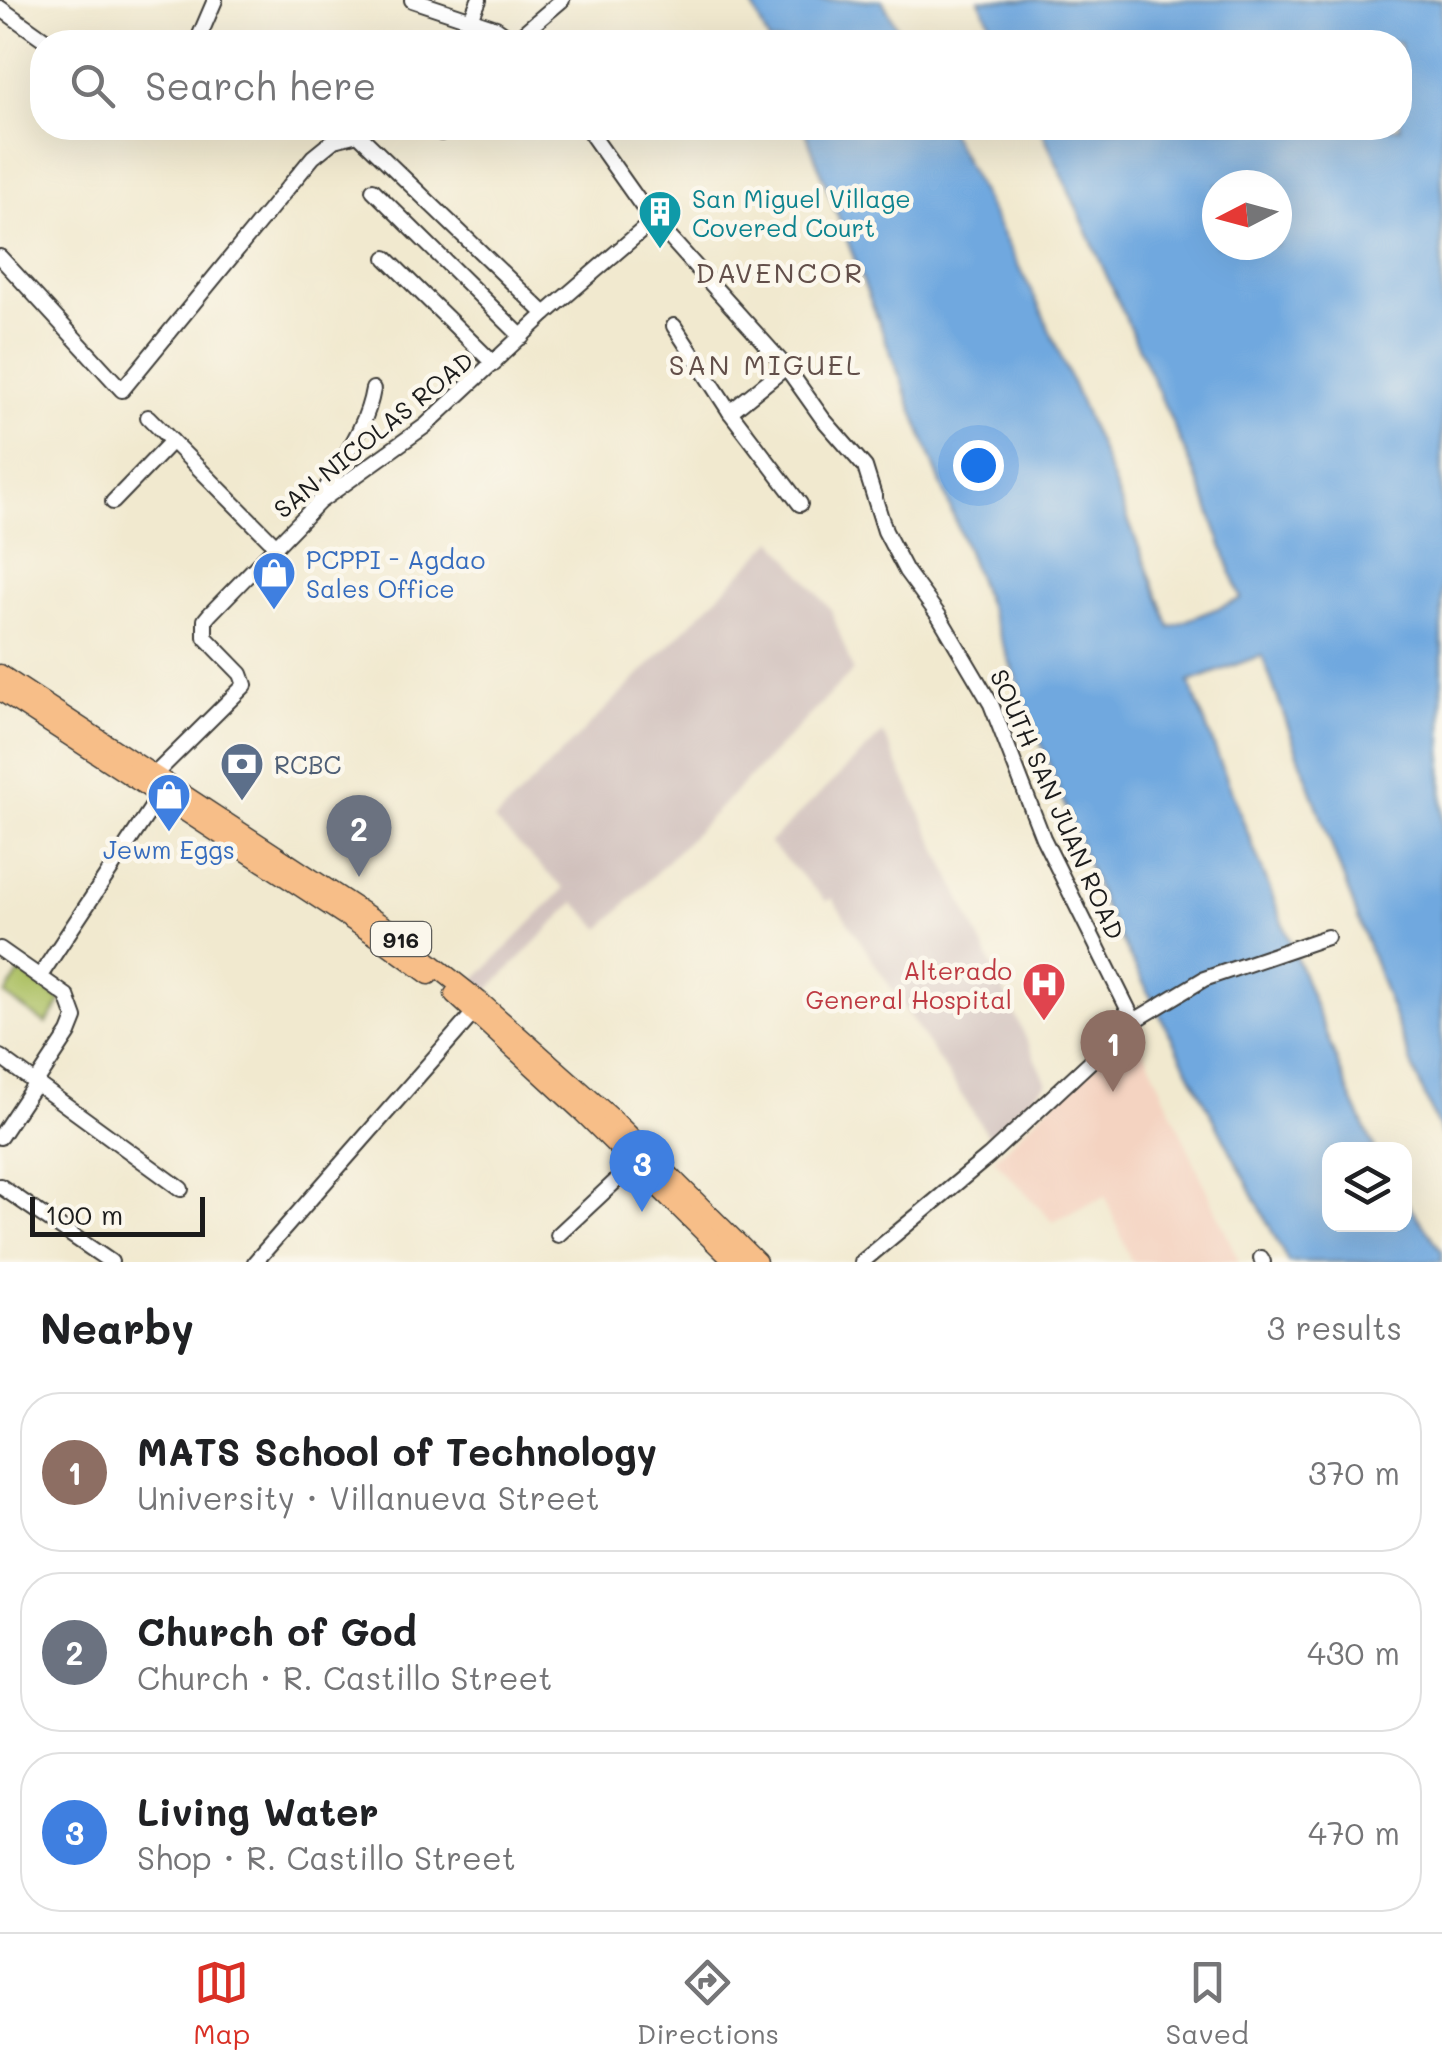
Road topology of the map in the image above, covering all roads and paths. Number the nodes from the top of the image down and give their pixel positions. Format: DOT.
graph roads {
  1 [pos="214,0"];
  2 [pos="412,0"];
  3 [pos="479,0"];
  4 [pos="562,0"];
  5 [pos="0,8"];
  6 [pos="471,20"];
  7 [pos="31,30"];
  8 [pos="202,30"];
  9 [pos="490,30"];
  10 [pos="523,30"];
  11 [pos="334,140"];
  12 [pos="364,140"];
  13 [pos="596,140"];
  14 [pos="373,190"];
  15 [pos="654,220"];
  16 [pos="0,257"];
  17 [pos="386,258"];
  18 [pos="545,314"];
  19 [pos="674,326"];
  20 [pos="522,336"];
  21 [pos="494,364"];
  22 [pos="786,367"];
  23 [pos="373,389"];
  24 [pos="730,412"];
  25 [pos="148,417"];
  26 [pos="172,441"];
  27 [pos="113,502"];
  28 [pos="319,502"];
  29 [pos="800,504"];
  30 [pos="275,546"];
  31 [pos="0,674"];
  32 [pos="0,691"];
  33 [pos="97,746"];
  34 [pos="156,785"];
  35 [pos="1327,937"];
  36 [pos="0,949"];
  37 [pos="40,976"];
  38 [pos="478,1008"];
  39 [pos="1140,1017"];
  40 [pos="0,1058"];
  41 [pos="37,1082"];
  42 [pos="0,1137"];
  43 [pos="634,1164"];
  44 [pos="0,1186"];
  45 [pos="181,1189"];
  46 [pos="558,1235"];
  47 [pos="722,1239"];
  48 [pos="111,1262"];
  49 [pos="255,1262"];
  50 [pos="734,1262"];
  51 [pos="757,1262"];
  52 [pos="862,1262"];
  1 -- 8 [label="street"];
  2 -- 6 [label="street"];
  3 -- 6 [label="street"];
  4 -- 10 [label="street"];
  5 -- 7 [label="street"];
  6 -- 9 [label="street"];
  11 -- 16 [label="street"];
  12 -- 18 [label="street"];
  13 -- 15 [label="street, SOUTH SAN JUAN ROAD"];
  14 -- 20 [label="street"];
  15 -- 18 [label="street, SAN NICOLAS ROAD"];
  15 -- 22 [label="street, SOUTH SAN JUAN ROAD"];
  17 -- 21 [label="street"];
  18 -- 20 [label="street, SAN NICOLAS ROAD"];
  19 -- 24 [label="street"];
  20 -- 21 [label="street, SAN NICOLAS ROAD"];
  21 -- 28 [label="street, SAN NICOLAS ROAD"];
  22 -- 24 [label="street"];
  22 -- 39 [label="street, SOUTH SAN JUAN ROAD"];
  23 -- 28 [label="street"];
  24 -- 29 [label="street"];
  25 -- 26 [label="street"];
  26 -- 27 [label="street"];
  26 -- 30 [label="street"];
  28 -- 30 [label="street, SAN NICOLAS ROAD"];
  30 -- 34 [label="street, SAN NICOLAS ROAD"];
  31 -- 33 [label="main road, 916"];
  32 -- 33 [label="main road, 916"];
  33 -- 34 [label="main road, 916"];
  34 -- 37 [label="street"];
  34 -- 38 [label="main road, 916"];
  35 -- 39 [label="street"];
  36 -- 37 [label="street"];
  37 -- 41 [label="street"];
  38 -- 43 [label="main road, 916"];
  38 -- 47 [label="main road, 916"];
  38 -- 49 [label="street"];
  39 -- 52 [label="street"];
  40 -- 41 [label="street"];
  41 -- 42 [label="street"];
  41 -- 45 [label="street"];
  43 -- 46 [label="street"];
  43 -- 47 [label="main road, 916"];
  44 -- 48 [label="street"];
  47 -- 50 [label="main road, 916"];
  47 -- 51 [label="main road, 916"];
}
